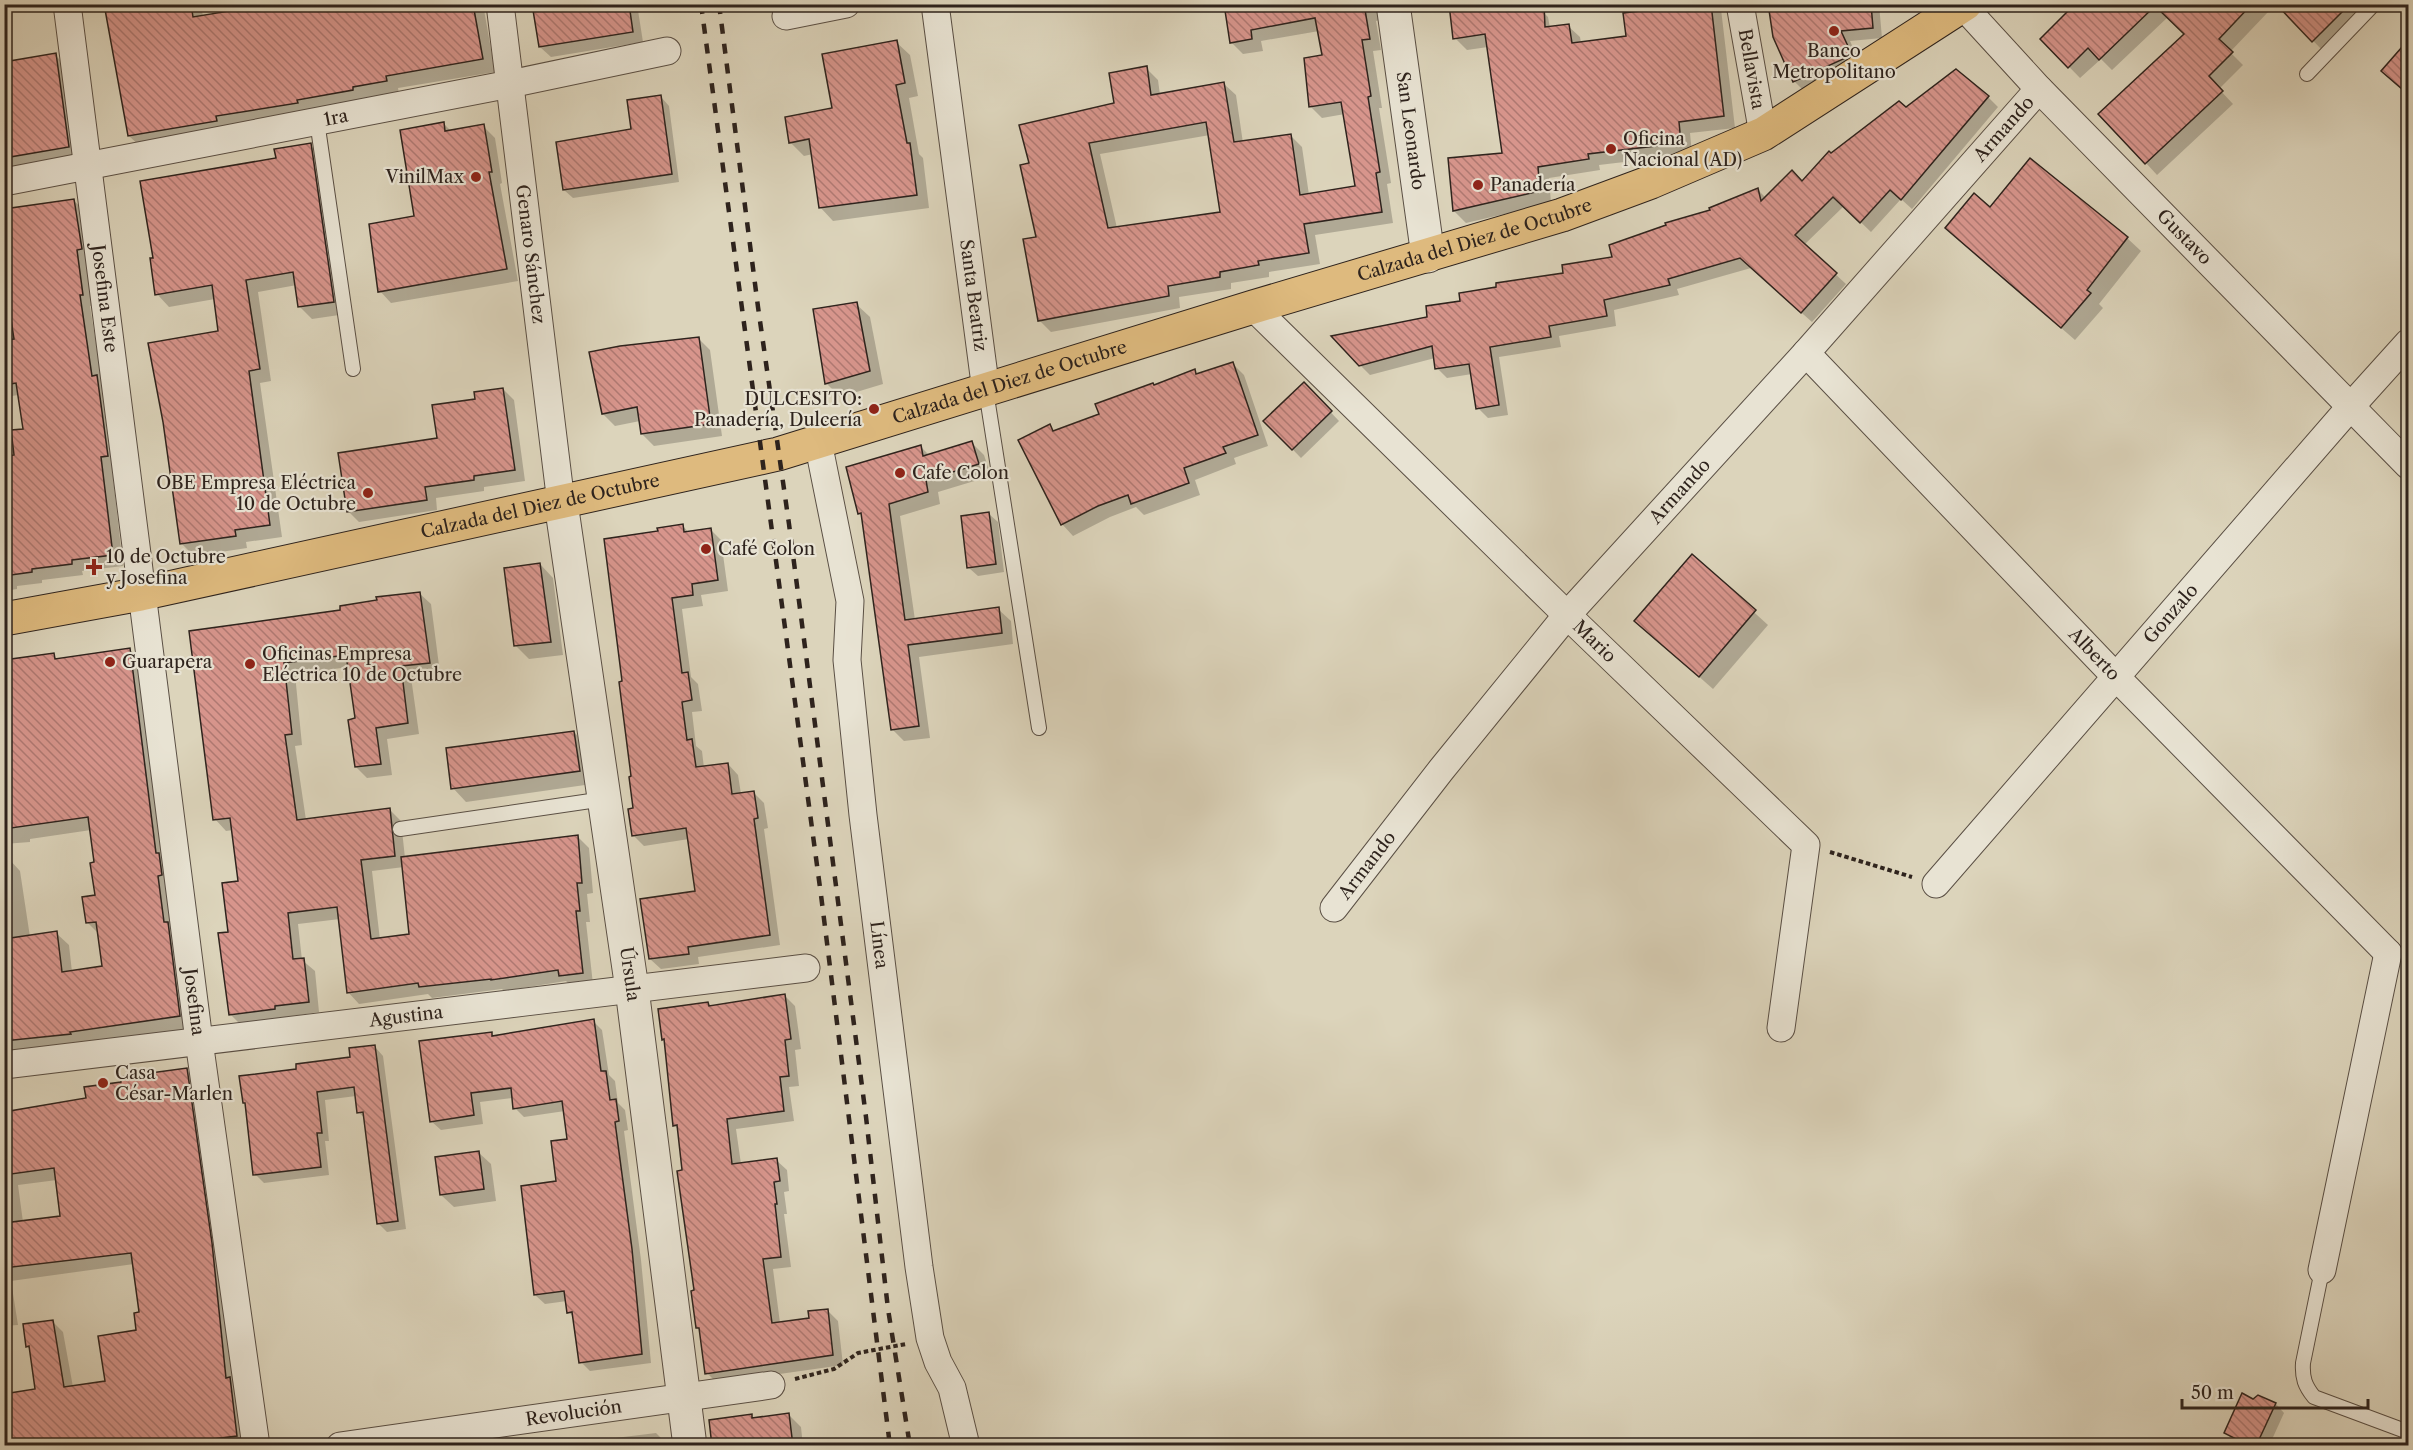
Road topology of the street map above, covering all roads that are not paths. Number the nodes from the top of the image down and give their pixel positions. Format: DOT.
graph roads {
  1 [pos="67,4"];
  2 [pos="500,4"];
  3 [pos="846,4"];
  4 [pos="935,4"];
  5 [pos="1393,4"];
  6 [pos="1740,4"];
  7 [pos="2374,4"];
  8 [pos="1964,5"];
  9 [pos="786,16"];
  10 [pos="667,51"];
  11 [pos="2307,74"];
  12 [pos="510,84"];
  13 [pos="2039,89"];
  14 [pos="317,121"];
  15 [pos="1763,134"];
  16 [pos="87,166"];
  17 [pos="4,182"];
  18 [pos="1428,256"];
  19 [pos="1253,307"];
  20 [pos="2409,343"];
  21 [pos="1806,353"];
  22 [pos="353,369"];
  23 [pos="986,391"];
  24 [pos="2352,405"];
  25 [pos="818,442"];
  26 [pos="2409,465"];
  27 [pos="561,503"];
  28 [pos="141,594"];
  29 [pos="1567,615"];
  30 [pos="4,619"];
  31 [pos="2117,678"];
  32 [pos="1039,728"];
  33 [pos="604,799"];
  34 [pos="400,829"];
  35 [pos="1936,884"];
  36 [pos="1334,908"];
  37 [pos="2398,951"];
  38 [pos="806,968"];
  39 [pos="632,989"];
  40 [pos="1781,1028"];
  41 [pos="199,1041"];
  42 [pos="4,1065"];
  43 [pos="2322,1270"];
  44 [pos="771,1385"];
  45 [pos="683,1396"];
  46 [pos="2409,1432"];
  47 [pos="256,1446"];
  48 [pos="340,1446"];
  49 [pos="690,1446"];
  50 [pos="966,1446"];
  1 -- 16 [label="street, Josefina Este"];
  2 -- 12 [label="street, Genaro Sánchez"];
  3 -- 9 [label="street"];
  4 -- 23 [label="street, Santa Beatriz"];
  5 -- 18 [label="street, San Leonardo"];
  6 -- 15 [label="street, Bellavista"];
  7 -- 11 [label="lane"];
  8 -- 13 [label="street, Gustavo"];
  8 -- 15 [label="main road, Calzada del Diez de Octubre"];
  10 -- 12 [label="street, 1ra"];
  12 -- 14 [label="street, 1ra"];
  12 -- 27 [label="street, Genaro Sánchez"];
  13 -- 21 [label="street, Armando"];
  13 -- 24 [label="street, Gustavo"];
  14 -- 16 [label="street, 1ra"];
  14 -- 22 [label="lane"];
  15 -- 18 [label="main road, Calzada del Diez de Octubre"];
  16 -- 17 [label="street, 1ra"];
  16 -- 28 [label="street, Josefina Este"];
  18 -- 19 [label="main road, Calzada del Diez de Octubre"];
  19 -- 23 [label="main road, Calzada del Diez de Octubre"];
  19 -- 29 [label="street, Mario"];
  20 -- 24 [label="street, Gonzalo"];
  21 -- 29 [label="street, Armando"];
  21 -- 31 [label="street, Alberto"];
  23 -- 25 [label="main road, Calzada del Diez de Octubre"];
  23 -- 32 [label="lane, Santa Beatriz"];
  24 -- 26 [label="street, Gustavo"];
  24 -- 31 [label="street, Gonzalo"];
  25 -- 27 [label="main road, Calzada del Diez de Octubre"];
  25 -- 50 [label="street, Línea"];
  27 -- 28 [label="main road, Calzada del Diez de Octubre"];
  27 -- 33 [label="street, Úrsula"];
  28 -- 30 [label="main road, Calzada del Diez de Octubre"];
  28 -- 41 [label="street, Josefina"];
  29 -- 36 [label="street, Armando"];
  29 -- 40 [label="street, Mario"];
  31 -- 35 [label="street, Gonzalo"];
  31 -- 37 [label="street, Alberto"];
  33 -- 34 [label="lane"];
  33 -- 39 [label="street, Úrsula"];
  37 -- 43 [label="street"];
  38 -- 39 [label="street, Agustina"];
  39 -- 41 [label="street, Agustina"];
  39 -- 45 [label="street, Úrsula"];
  41 -- 42 [label="street, Agustina"];
  41 -- 47 [label="street, Josefina"];
  43 -- 46 [label="lane"];
  44 -- 45 [label="street, Revolución"];
  45 -- 48 [label="street, Revolución"];
  45 -- 49 [label="street, Úrsula"];
}
